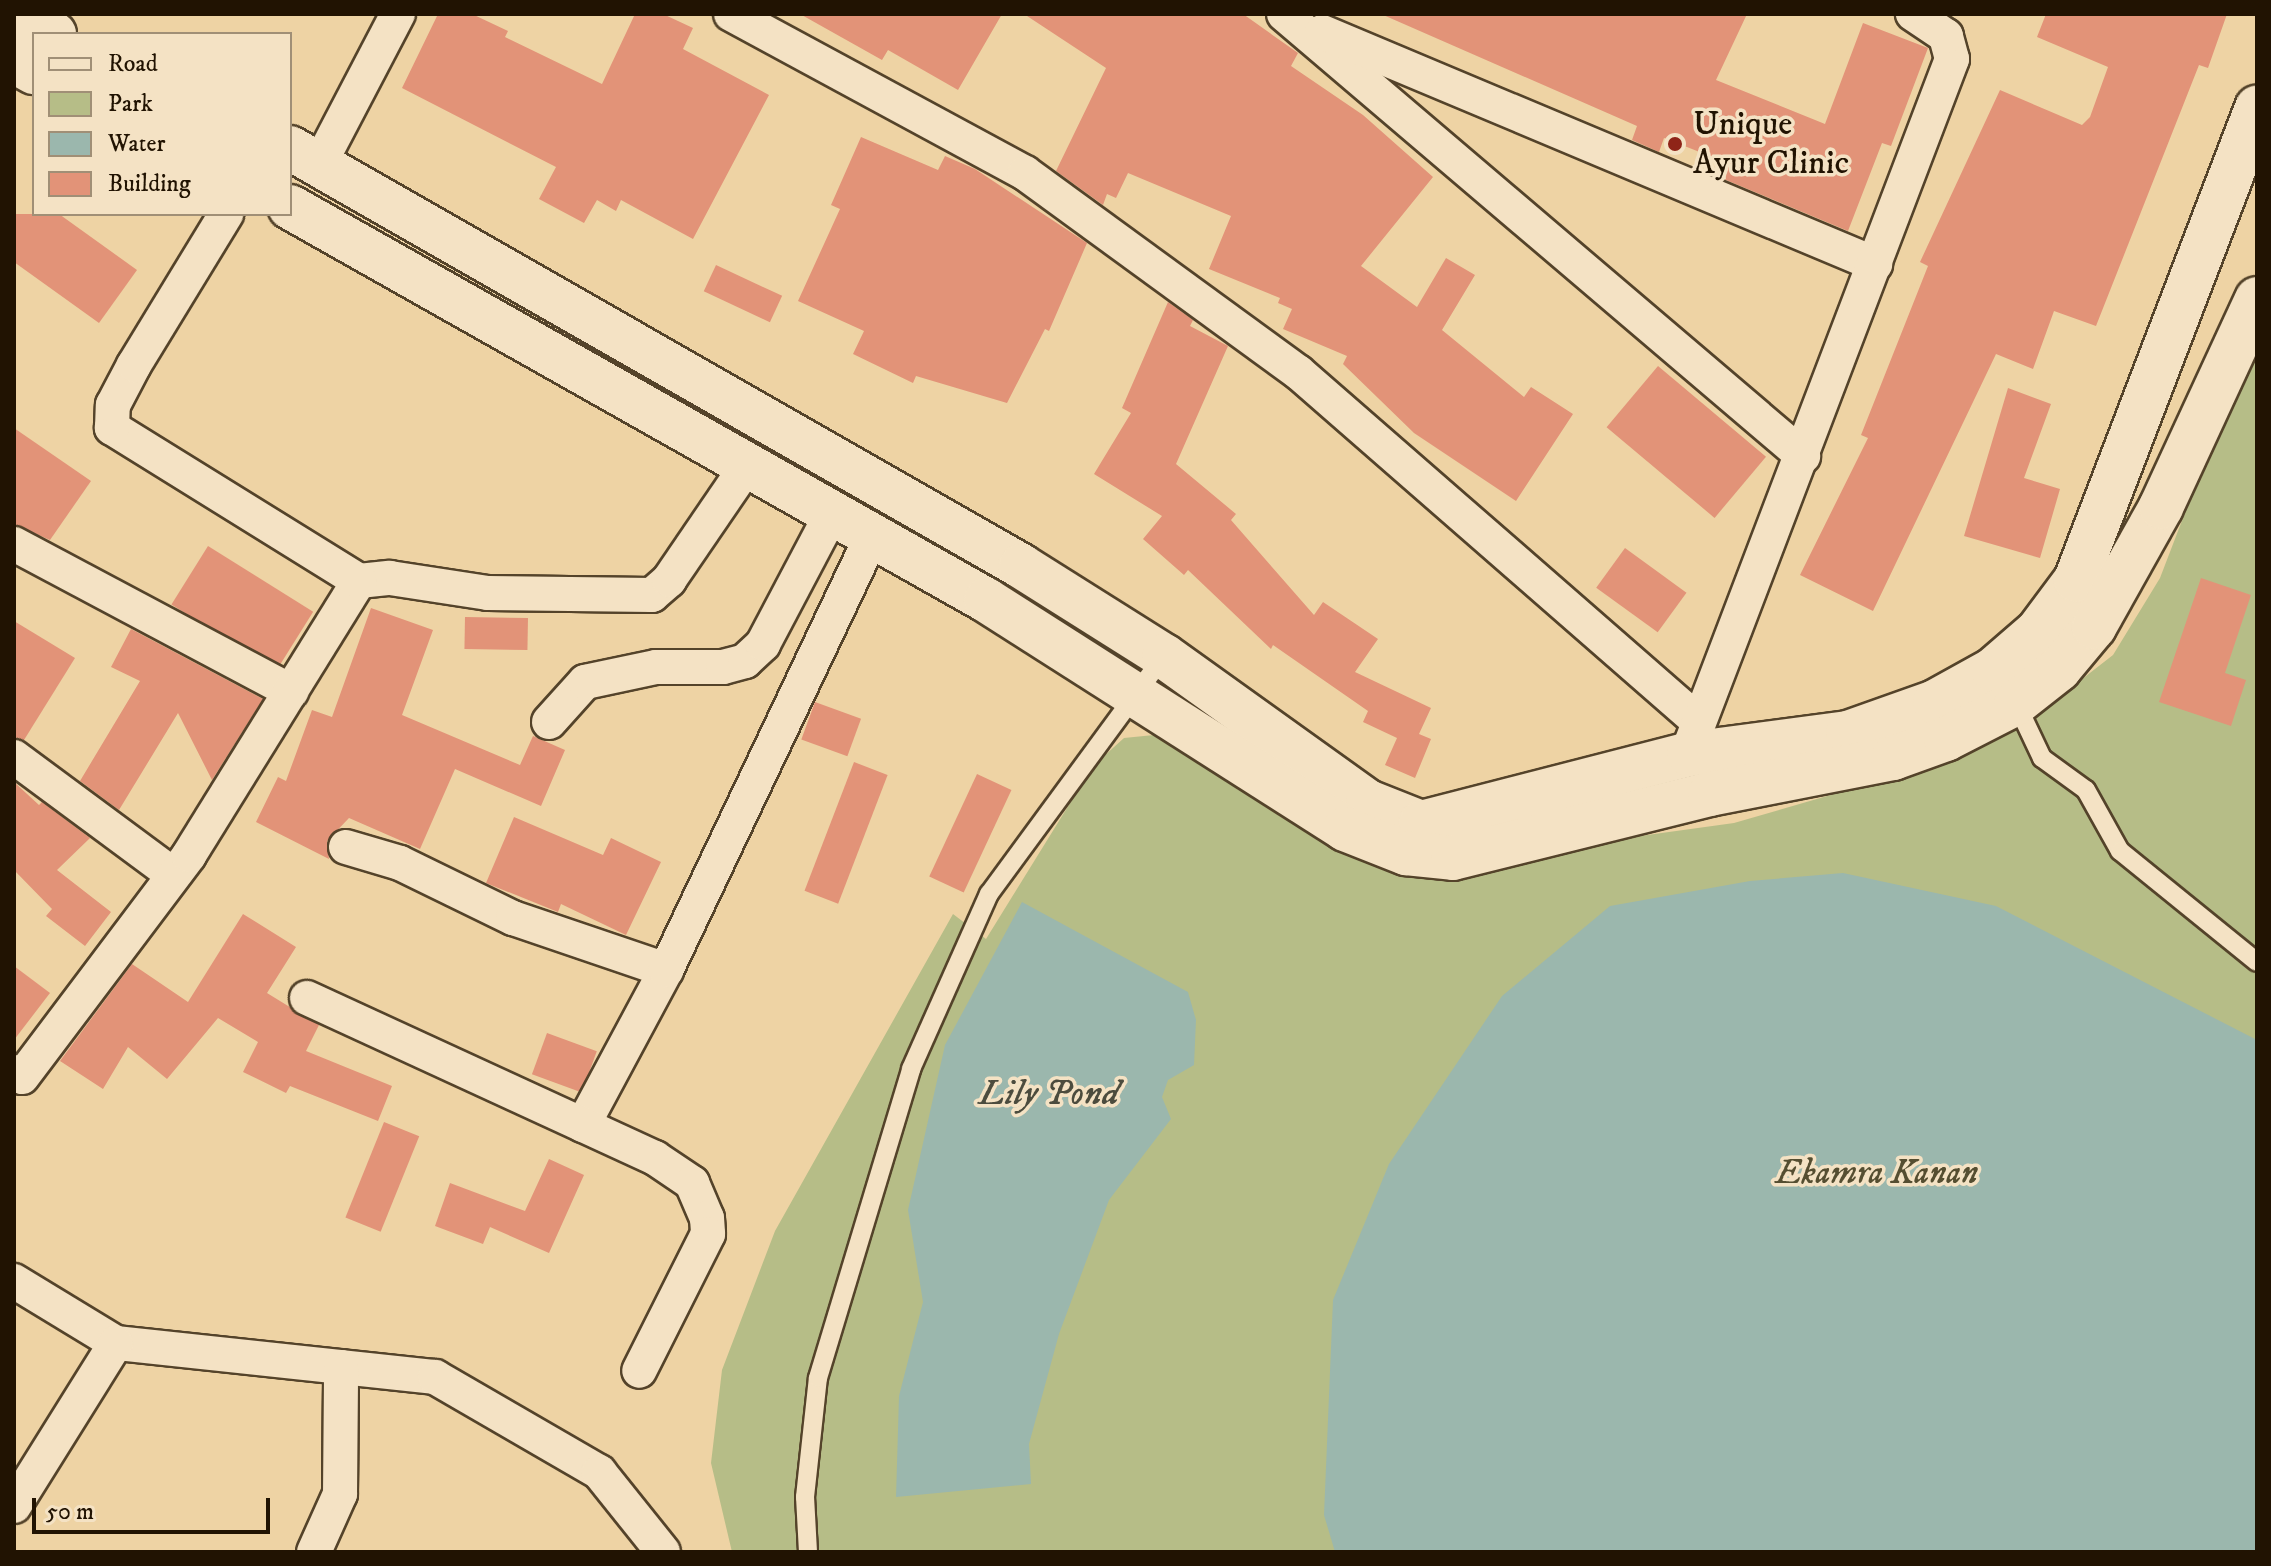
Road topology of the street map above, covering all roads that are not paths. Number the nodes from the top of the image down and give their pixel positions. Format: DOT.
graph roads {
  1 [pos="72,14"];
  2 [pos="398,14"];
  3 [pos="731,14"];
  4 [pos="1913,14"];
  5 [pos="1288,16"];
  6 [pos="38,32"];
  7 [pos="2257,108"];
  8 [pos="306,154"];
  9 [pos="292,208"];
  10 [pos="225,216"];
  11 [pos="1875,264"];
  12 [pos="2257,299"];
  13 [pos="1803,456"];
  14 [pos="748,464"];
  15 [pos="832,513"];
  16 [pos="872,536"];
  17 [pos="14,544"];
  18 [pos="359,581"];
  19 [pos="1164,656"];
  20 [pos="291,691"];
  21 [pos="1134,695"];
  22 [pos="2016,703"];
  23 [pos="549,722"];
  24 [pos="1694,737"];
  25 [pos="14,757"];
  26 [pos="346,847"];
  27 [pos="171,873"];
  28 [pos="2257,962"];
  29 [pos="666,970"];
  30 [pos="307,998"];
  31 [pos="14,1072"];
  32 [pos="583,1125"];
  33 [pos="14,1281"];
  34 [pos="116,1343"];
  35 [pos="341,1367"];
  36 [pos="639,1371"];
  37 [pos="14,1506"];
  38 [pos="314,1552"];
  39 [pos="663,1552"];
  40 [pos="808,1552"];
  1 -- 6 [label="street"];
  2 -- 8 [label="street"];
  3 -- 24 [label="street"];
  4 -- 11 [label="street"];
  5 -- 11 [label="street"];
  5 -- 13 [label="street"];
  7 -- 24 [label="street"];
  8 -- 19 [label="street"];
  9 -- 14 [label="street"];
  10 -- 18 [label="street"];
  11 -- 13 [label="street"];
  12 -- 22 [label="street"];
  13 -- 24 [label="street"];
  14 -- 15 [label="street"];
  14 -- 18 [label="street"];
  15 -- 16 [label="street"];
  15 -- 23 [label="street"];
  16 -- 21 [label="street"];
  16 -- 29 [label="street"];
  17 -- 20 [label="street"];
  18 -- 20 [label="street"];
  19 -- 21 [label="lane"];
  19 -- 24 [label="street"];
  20 -- 27 [label="street"];
  21 -- 22 [label="street"];
  21 -- 40 [label="lane"];
  22 -- 28 [label="lane"];
  25 -- 27 [label="street"];
  26 -- 29 [label="street"];
  27 -- 31 [label="street"];
  29 -- 32 [label="street"];
  30 -- 32 [label="street"];
  32 -- 36 [label="street"];
  33 -- 34 [label="street"];
  34 -- 35 [label="street"];
  34 -- 37 [label="street"];
  35 -- 38 [label="street"];
  35 -- 39 [label="street"];
}
